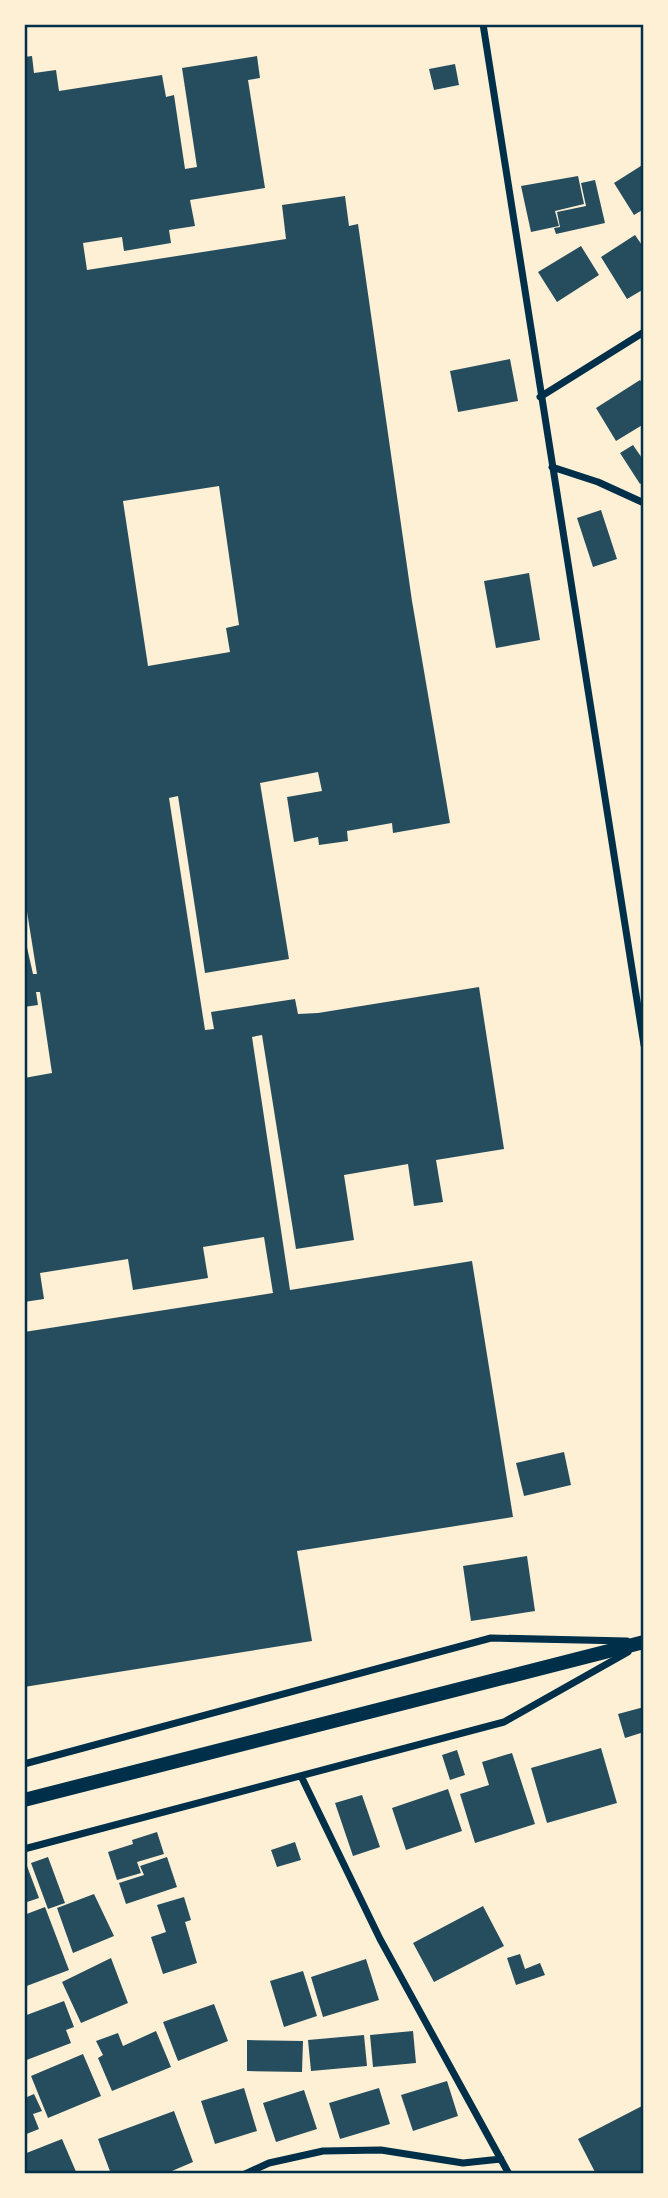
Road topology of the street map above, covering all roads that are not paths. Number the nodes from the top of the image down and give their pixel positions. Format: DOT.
graph roads {
  1 [pos="483,24"];
  2 [pos="643,332"];
  3 [pos="540,397"];
  4 [pos="552,467"];
  5 [pos="643,503"];
  6 [pos="643,1045"];
  7 [pos="643,1642"];
  8 [pos="24,1764"];
  9 [pos="300,1776"];
  10 [pos="24,1800"];
  11 [pos="24,1849"];
  12 [pos="501,2159"];
  13 [pos="245,2174"];
  14 [pos="509,2174"];
  1 -- 3 [label="street"];
  2 -- 3 [label="street"];
  3 -- 4 [label="street"];
  4 -- 5 [label="street"];
  4 -- 6 [label="street"];
  7 -- 8 [label="street"];
  7 -- 9 [label="street"];
  7 -- 10 [label="main road"];
  9 -- 11 [label="street"];
  9 -- 12 [label="street"];
  12 -- 13 [label="street"];
  12 -- 14 [label="street"];
}
